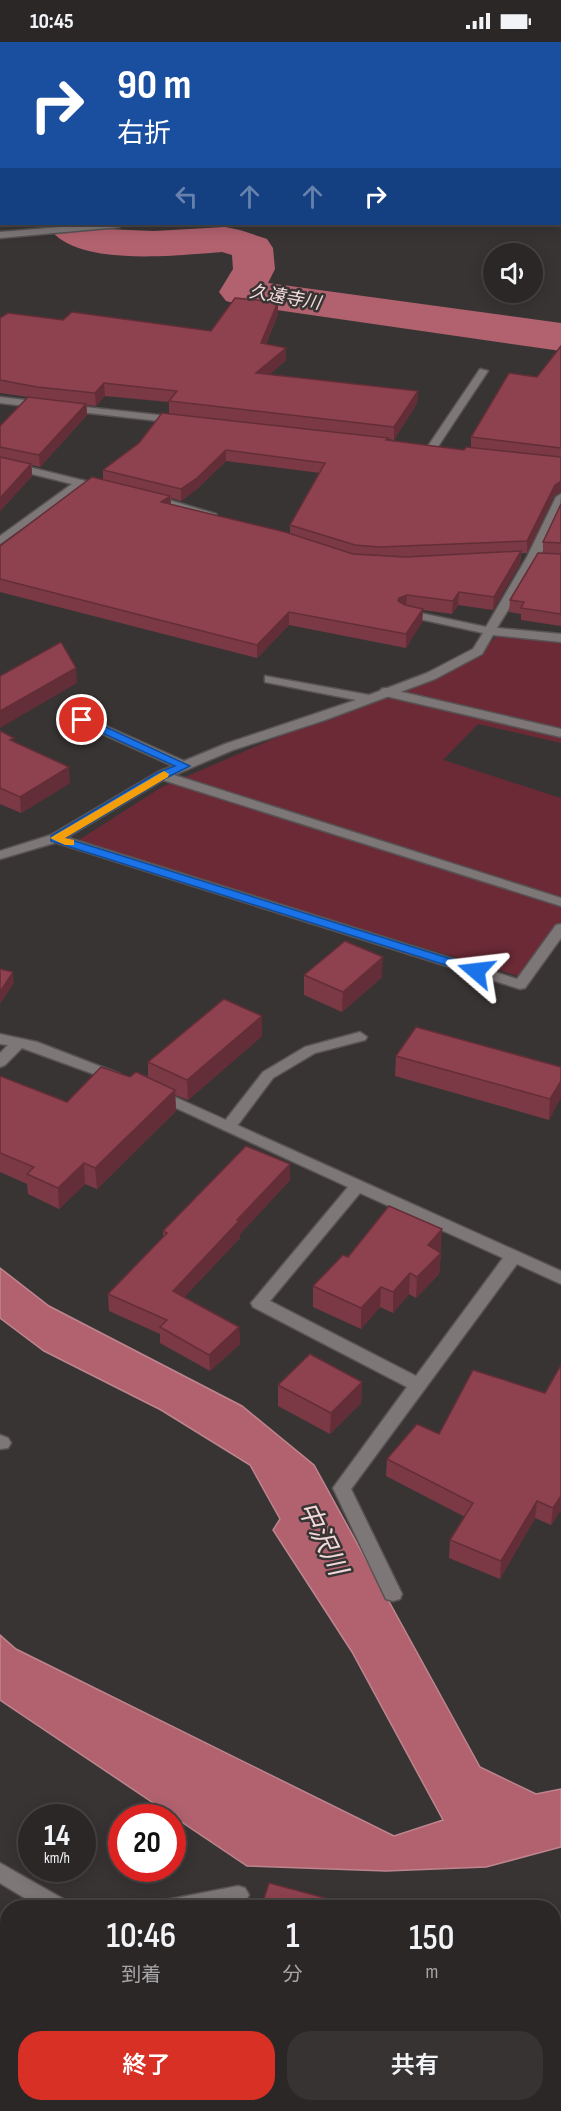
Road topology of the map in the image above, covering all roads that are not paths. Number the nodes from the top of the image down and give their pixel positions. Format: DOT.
graph roads {
  1 [pos="109,225"];
  2 [pos="0,235"];
  3 [pos="483,371"];
  4 [pos="0,400"];
  5 [pos="184,421"];
  6 [pos="414,447"];
  7 [pos="431,449"];
  8 [pos="443,451"];
  9 [pos="0,463"];
  10 [pos="80,483"];
  11 [pos="112,490"];
  12 [pos="144,496"];
  13 [pos="561,497"];
  14 [pos="220,519"];
  15 [pos="0,541"];
  16 [pos="406,613"];
  17 [pos="490,632"];
  18 [pos="561,638"];
  19 [pos="269,679"];
  20 [pos="385,692"];
  21 [pos="370,699"];
  22 [pos="82,720"];
  23 [pos="561,733"];
  24 [pos="184,766"];
  25 [pos="162,775"];
  26 [pos="56,838"];
  27 [pos="0,855"];
  28 [pos="561,902"];
  29 [pos="561,928"];
  30 [pos="360,1037"];
  31 [pos="0,1039"];
  32 [pos="19,1042"];
  33 [pos="0,1062"];
  34 [pos="126,1081"];
  35 [pos="147,1090"];
  36 [pos="229,1126"];
  37 [pos="358,1185"];
  38 [pos="514,1256"];
  39 [pos="561,1278"];
  40 [pos="418,1385"];
  41 [pos="393,1594"];
  42 [pos="0,1872"];
  43 [pos="238,1895"];
  44 [pos="46,1900"];
  45 [pos="212,1900"];
  1 -- 2 [label="street"];
  3 -- 7 [label="street"];
  4 -- 5 [label="street"];
  6 -- 7 [label="street"];
  7 -- 8 [label="street"];
  9 -- 10 [label="street"];
  10 -- 11 [label="street"];
  10 -- 15 [label="street"];
  12 -- 14 [label="street"];
  13 -- 17 [label="street"];
  16 -- 17 [label="street"];
  17 -- 18 [label="street"];
  17 -- 20 [label="street"];
  19 -- 21 [label="street"];
  20 -- 21 [label="street"];
  20 -- 23 [label="street"];
  21 -- 24 [label="street"];
  22 -- 24 [label="street"];
  24 -- 25 [label="street"];
  25 -- 26 [label="street"];
  25 -- 28 [label="street"];
  26 -- 27 [label="street"];
  26 -- 29 [label="street"];
  30 -- 36 [label="street"];
  31 -- 32 [label="street"];
  32 -- 33 [label="street"];
  32 -- 34 [label="street"];
  35 -- 36 [label="street"];
  36 -- 37 [label="street"];
  37 -- 38 [label="street"];
  37 -- 40 [label="street"];
  38 -- 39 [label="street"];
  38 -- 40 [label="street"];
  40 -- 41 [label="street"];
  42 -- 44 [label="street"];
  43 -- 45 [label="street"];
}
